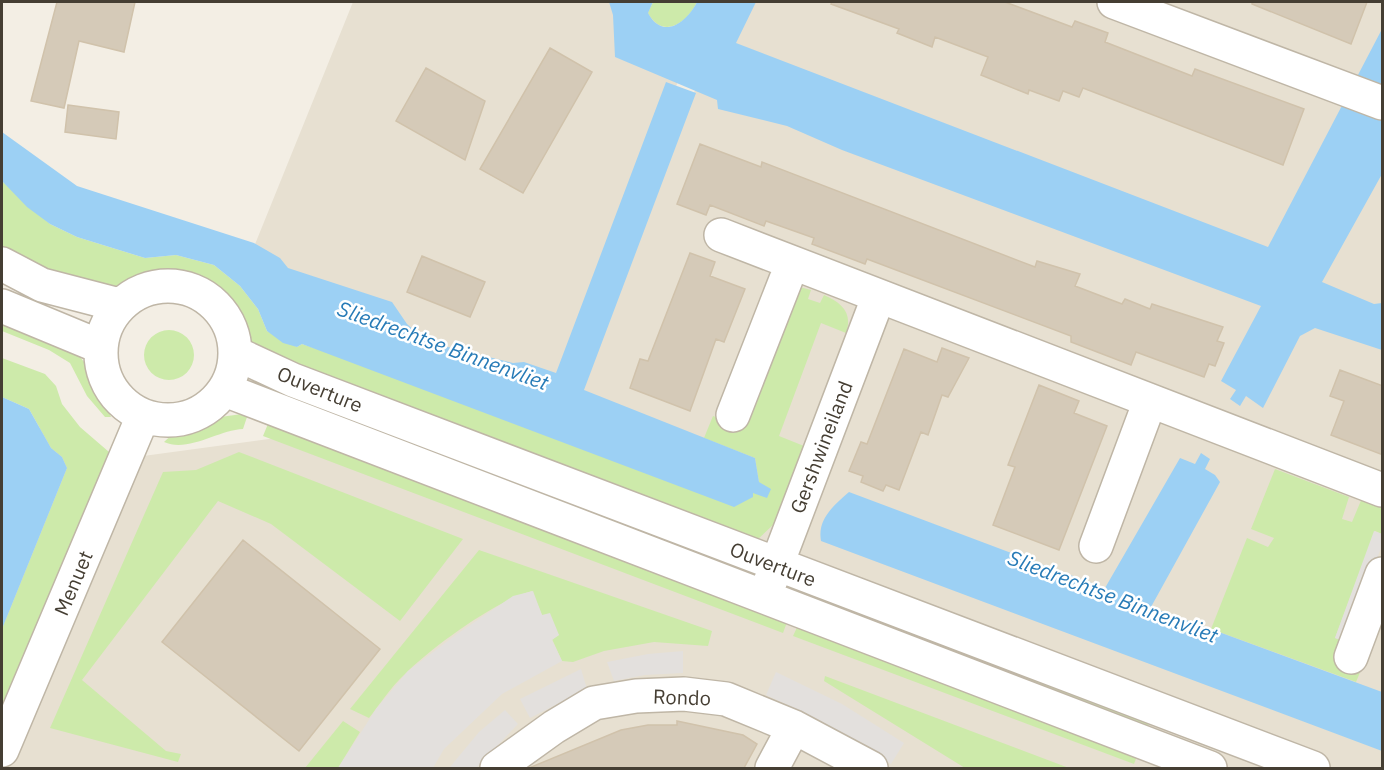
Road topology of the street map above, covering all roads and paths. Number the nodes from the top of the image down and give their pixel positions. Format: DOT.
graph roads {
  1 [pos="1114,2"];
  2 [pos="1383,103"];
  3 [pos="721,235"];
  4 [pos="2,264"];
  5 [pos="792,264"];
  6 [pos="878,298"];
  7 [pos="2,306"];
  8 [pos="119,306"];
  9 [pos="100,347"];
  10 [pos="236,353"];
  11 [pos="225,390"];
  12 [pos="1150,401"];
  13 [pos="733,415"];
  14 [pos="143,416"];
  15 [pos="1383,490"];
  16 [pos="1096,546"];
  17 [pos="776,565"];
  18 [pos="1383,574"];
  19 [pos="765,596"];
  20 [pos="1351,657"];
  21 [pos="794,727"];
  22 [pos="1206,728"];
  23 [pos="2,750"];
  24 [pos="2,764"];
  25 [pos="1199,766"];
  26 [pos="19,768"];
  27 [pos="497,768"];
  28 [pos="772,768"];
  29 [pos="871,768"];
  30 [pos="1313,768"];
  1 -- 2 [label="street"];
  3 -- 5 [label="street"];
  4 -- 8 [label="street"];
  5 -- 6 [label="street"];
  5 -- 13 [label="street"];
  6 -- 12 [label="street"];
  6 -- 17 [label="street, Gershwineiland"];
  7 -- 9 [label="street"];
  8 -- 9 [label="street"];
  8 -- 10 [label="street"];
  9 -- 14 [label="street"];
  10 -- 11 [label="street"];
  10 -- 17 [label="street, Ouverture"];
  11 -- 14 [label="street"];
  11 -- 19 [label="street, Ouverture"];
  12 -- 15 [label="street"];
  12 -- 16 [label="street"];
  14 -- 23 [label="street, Menuet"];
  17 -- 19 [label="street, Gershwineiland"];
  17 -- 22 [label="street, Ouverture"];
  18 -- 20 [label="street"];
  19 -- 25 [label="street, Ouverture"];
  21 -- 27 [label="street, Rondo"];
  21 -- 28 [label="street"];
  21 -- 29 [label="street, Rondo"];
  22 -- 25 [label="street"];
  22 -- 30 [label="street, Ouverture"];
  24 -- 26 [label="street"];
}
